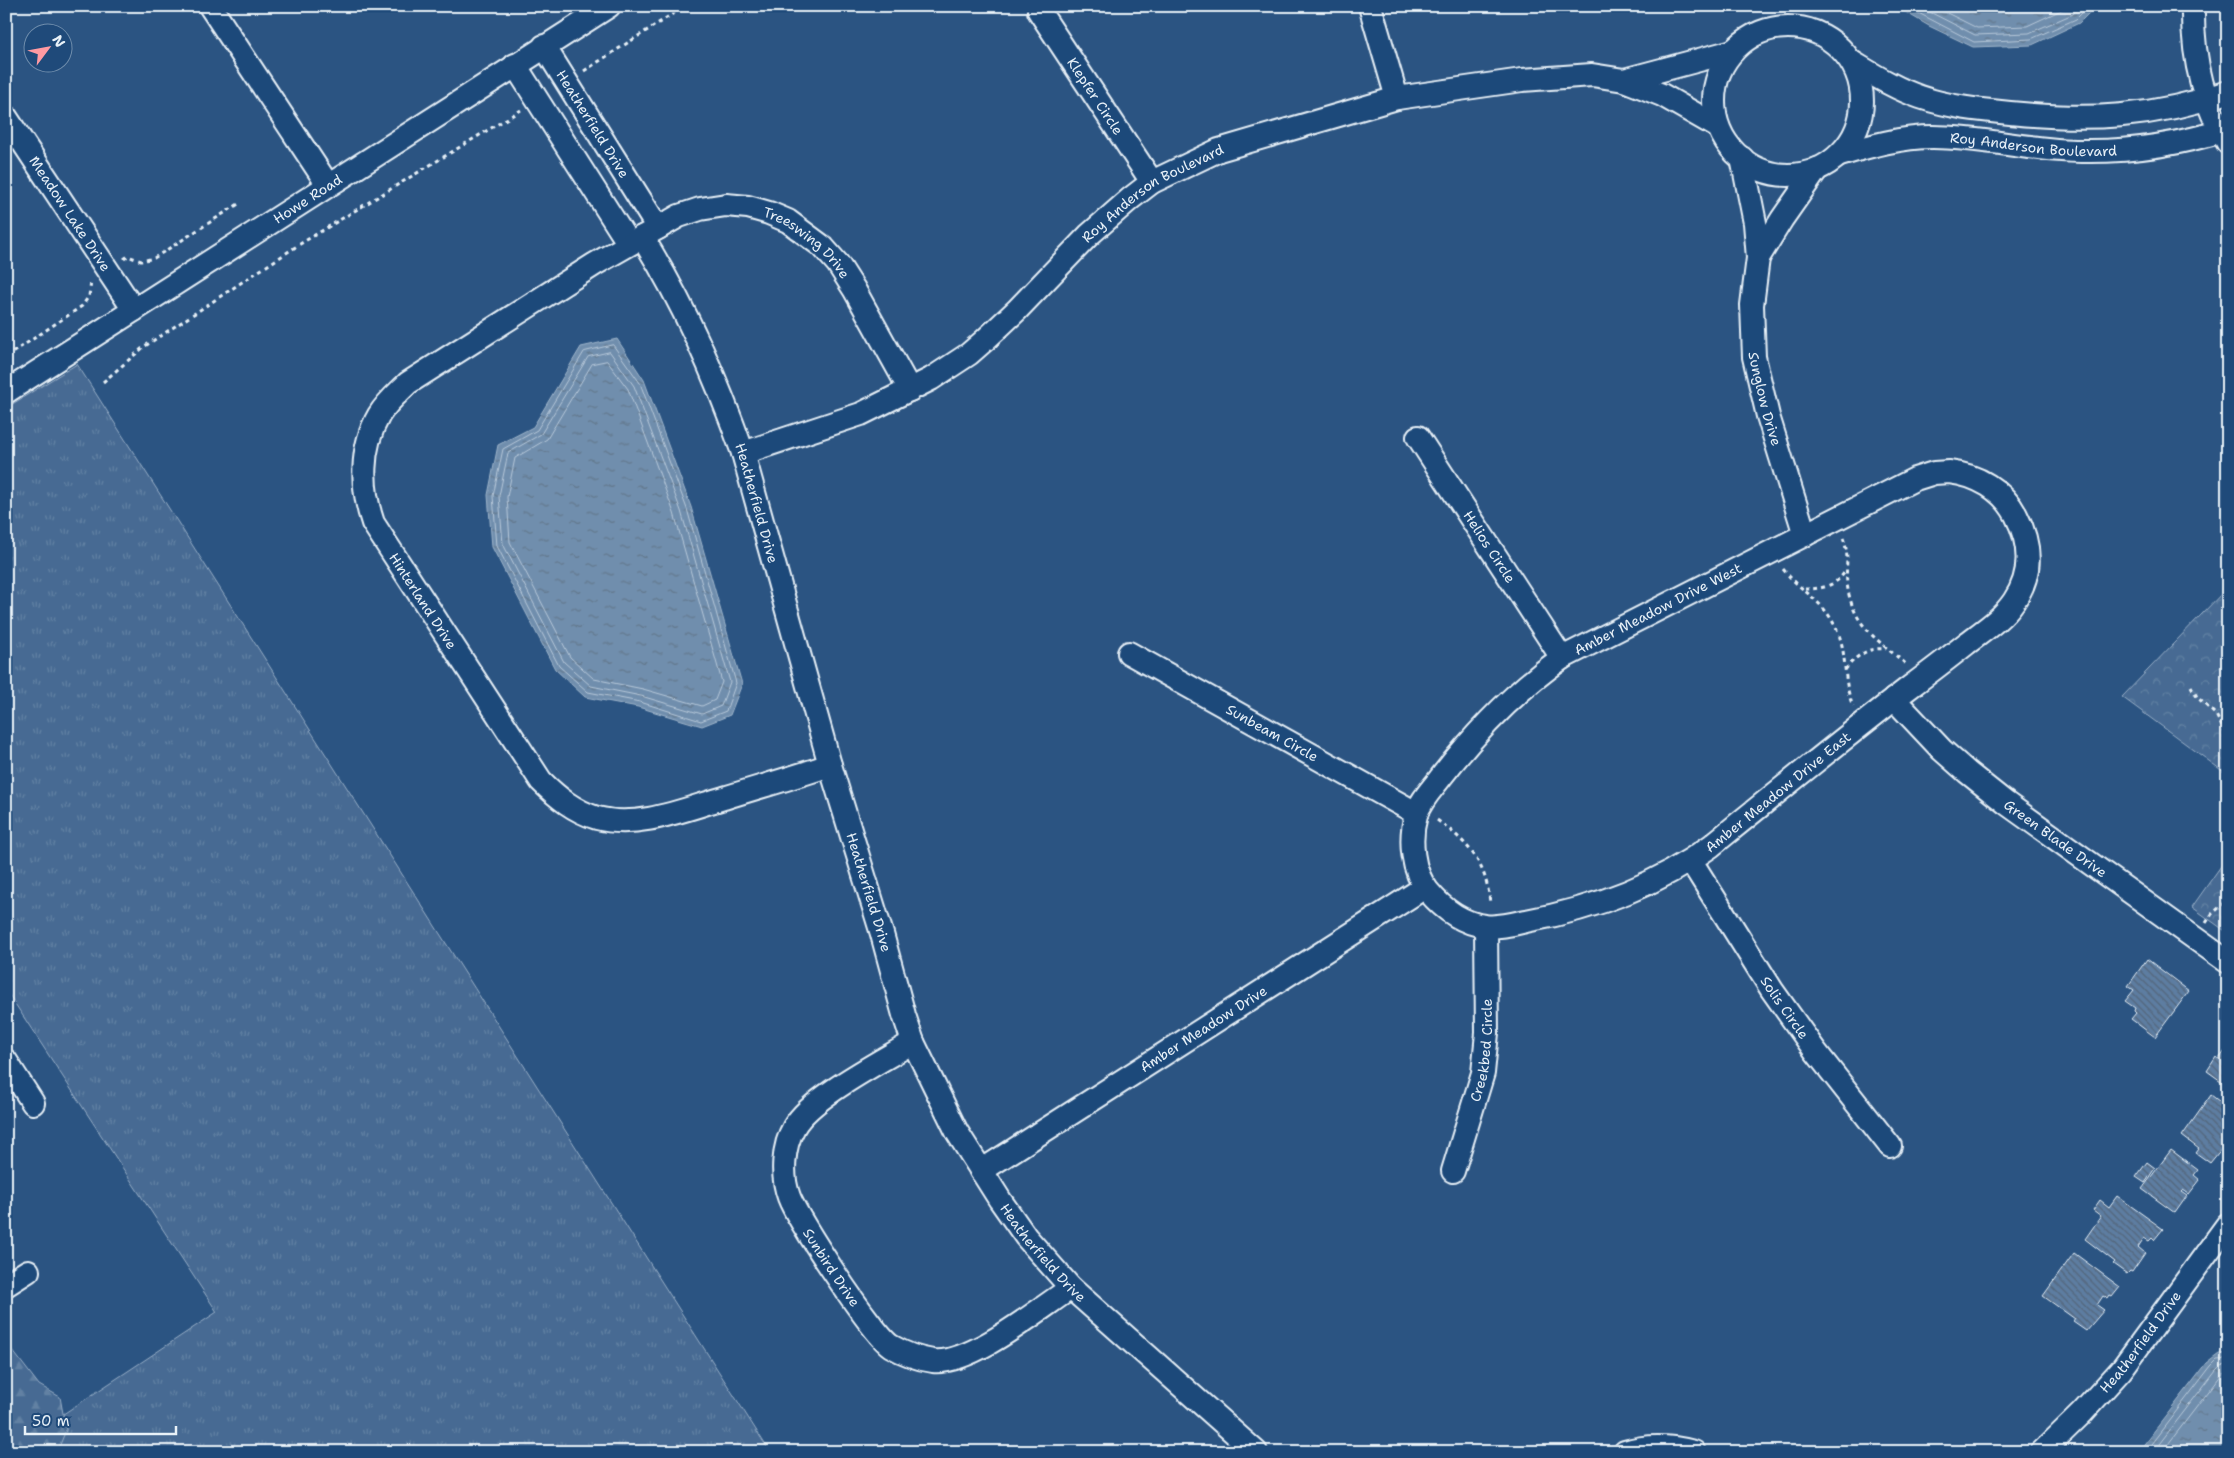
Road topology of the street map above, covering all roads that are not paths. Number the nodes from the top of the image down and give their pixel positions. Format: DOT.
graph roads {
  1 [pos="210,6"];
  2 [pos="609,6"];
  3 [pos="1370,6"];
  4 [pos="2192,6"];
  5 [pos="1039,11"];
  6 [pos="544,46"];
  7 [pos="1733,51"];
  8 [pos="1852,62"];
  9 [pos="515,65"];
  10 [pos="1624,80"];
  11 [pos="2228,92"];
  12 [pos="1396,98"];
  13 [pos="2206,100"];
  14 [pos="6,117"];
  15 [pos="1718,127"];
  16 [pos="2225,134"];
  17 [pos="1840,154"];
  18 [pos="1742,158"];
  19 [pos="1817,170"];
  20 [pos="1152,182"];
  21 [pos="328,185"];
  22 [pos="643,236"];
  23 [pos="1758,258"];
  24 [pos="134,310"];
  25 [pos="910,390"];
  26 [pos="6,392"];
  27 [pos="1418,437"];
  28 [pos="743,453"];
  29 [pos="2012,508"];
  30 [pos="1804,535"];
  31 [pos="1128,653"];
  32 [pos="1562,658"];
  33 [pos="1894,700"];
  34 [pos="830,765"];
  35 [pos="1416,813"];
  36 [pos="1691,861"];
  37 [pos="1425,887"];
  38 [pos="1486,927"];
  39 [pos="2228,962"];
  40 [pos="913,1042"];
  41 [pos="6,1061"];
  42 [pos="34,1103"];
  43 [pos="1890,1146"];
  44 [pos="981,1171"];
  45 [pos="1453,1171"];
  46 [pos="2228,1224"];
  47 [pos="28,1271"];
  48 [pos="6,1285"];
  49 [pos="1071,1288"];
  50 [pos="1256,1452"];
  51 [pos="1624,1452"];
  52 [pos="1694,1452"];
  53 [pos="2042,1452"];
  1 -- 21 [label="street"];
  2 -- 6 [label="street, Howe Road"];
  3 -- 12 [label="street"];
  4 -- 13 [label="street"];
  5 -- 20 [label="street, Klepfer Circle"];
  6 -- 9 [label="street, Howe Road"];
  6 -- 22 [label="street, Heatherfield Drive"];
  7 -- 8 [label="street"];
  7 -- 10 [label="street, Roy Anderson Boulevard"];
  7 -- 15 [label="street"];
  8 -- 13 [label="street, Roy Anderson Boulevard"];
  8 -- 17 [label="street"];
  9 -- 21 [label="street, Howe Road"];
  9 -- 22 [label="street, Heatherfield Drive"];
  10 -- 12 [label="street, Roy Anderson Boulevard"];
  10 -- 15 [label="street, Roy Anderson Boulevard"];
  11 -- 13 [label="street, Roy Anderson Boulevard"];
  12 -- 20 [label="street, Roy Anderson Boulevard"];
  13 -- 16 [label="street"];
  14 -- 24 [label="street, Meadow Lake Drive"];
  15 -- 18 [label="street"];
  16 -- 17 [label="street, Roy Anderson Boulevard"];
  17 -- 19 [label="street"];
  18 -- 19 [label="street"];
  18 -- 23 [label="street, Sunglow Drive"];
  19 -- 23 [label="street, Sunglow Drive"];
  20 -- 25 [label="street, Roy Anderson Boulevard"];
  21 -- 24 [label="street, Howe Road"];
  22 -- 25 [label="street, Treeswing Drive"];
  22 -- 28 [label="street, Heatherfield Drive"];
  22 -- 34 [label="street, Hinterland Drive"];
  23 -- 30 [label="street, Sunglow Drive"];
  24 -- 26 [label="street, Howe Road"];
  25 -- 28 [label="street, Roy Anderson Boulevard"];
  27 -- 32 [label="street, Helios Circle"];
  28 -- 34 [label="street, Heatherfield Drive"];
  29 -- 30 [label="street, Amber Meadow Drive West"];
  29 -- 33 [label="street, Amber Meadow Drive East"];
  30 -- 32 [label="street, Amber Meadow Drive West"];
  31 -- 35 [label="street, Sunbeam Circle"];
  32 -- 35 [label="street, Amber Meadow Drive West"];
  33 -- 36 [label="street, Amber Meadow Drive East"];
  33 -- 39 [label="street, Green Blade Drive"];
  34 -- 40 [label="street, Heatherfield Drive"];
  35 -- 37 [label="street, Amber Meadow Drive West"];
  36 -- 38 [label="street, Amber Meadow Drive East"];
  36 -- 43 [label="street, Solis Circle"];
  37 -- 38 [label="street, Amber Meadow Drive East"];
  37 -- 44 [label="street, Amber Meadow Drive"];
  38 -- 45 [label="street, Creekbed Circle"];
  40 -- 44 [label="street, Heatherfield Drive"];
  40 -- 49 [label="street, Sunbird Drive"];
  41 -- 42 [label="street"];
  44 -- 49 [label="street, Heatherfield Drive"];
  46 -- 53 [label="street, Heatherfield Drive"];
  47 -- 48 [label="street"];
  49 -- 50 [label="street, Heatherfield Drive"];
  51 -- 52 [label="street"];
}
